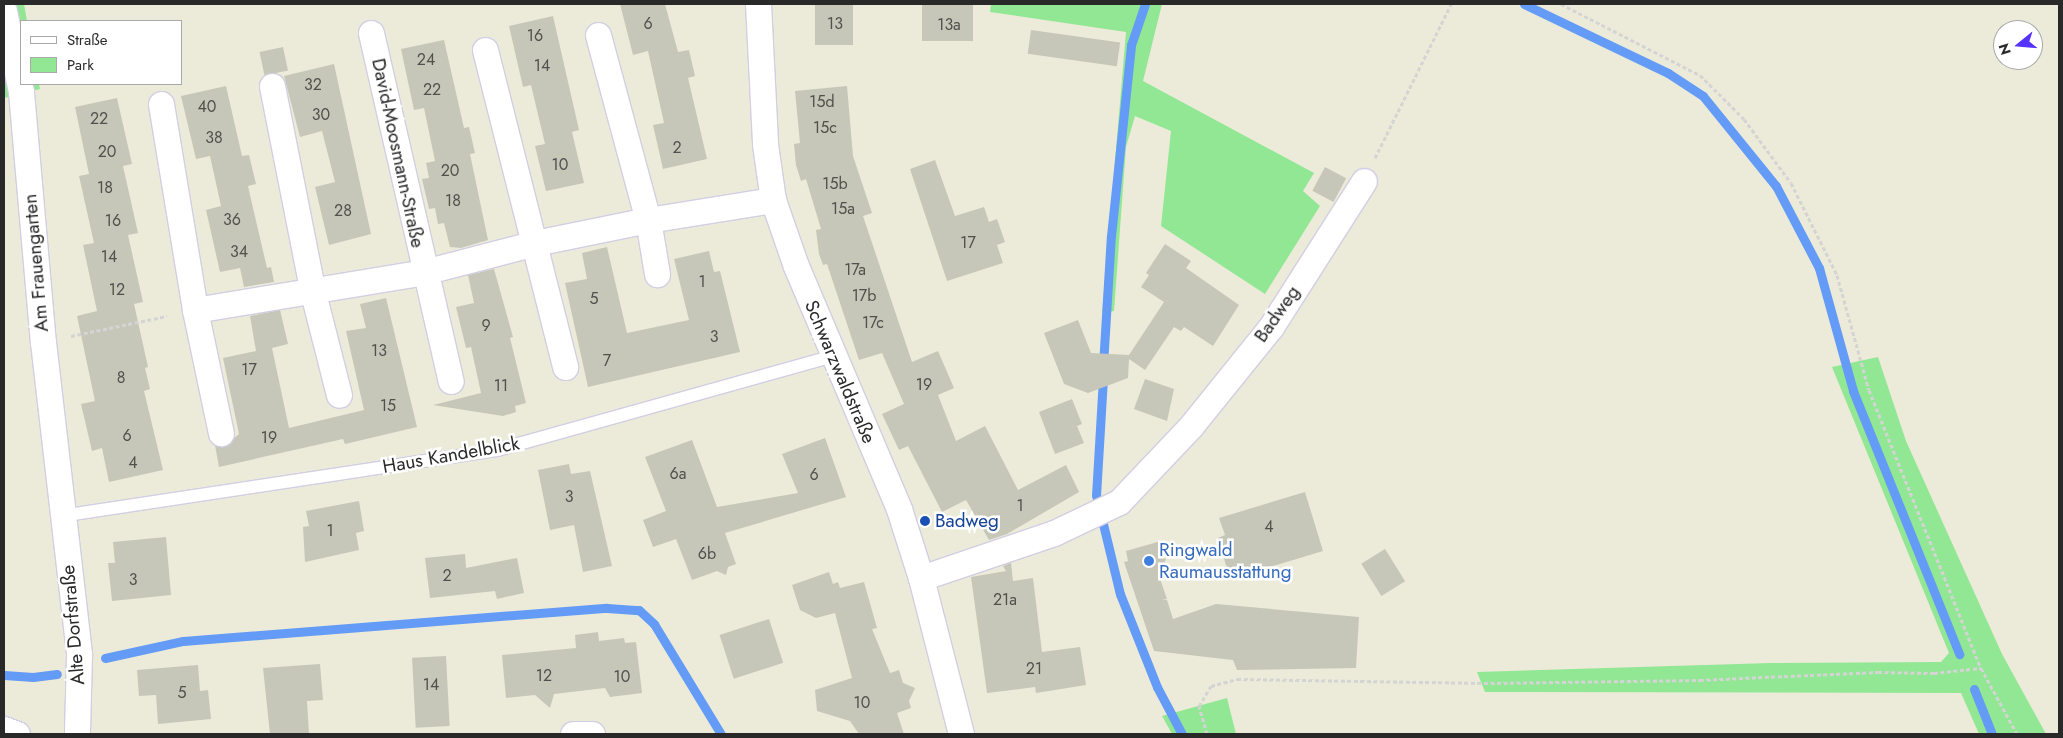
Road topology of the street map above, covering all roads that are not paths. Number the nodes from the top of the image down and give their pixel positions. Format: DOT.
graph roads {
  1 [pos="758,4"];
  2 [pos="4,11"];
  3 [pos="371,33"];
  4 [pos="598,36"];
  5 [pos="485,50"];
  6 [pos="272,86"];
  7 [pos="161,104"];
  8 [pos="1364,181"];
  9 [pos="773,200"];
  10 [pos="648,220"];
  11 [pos="535,243"];
  12 [pos="424,272"];
  13 [pos="657,274"];
  14 [pos="314,293"];
  15 [pos="195,310"];
  16 [pos="833,356"];
  17 [pos="565,367"];
  18 [pos="451,381"];
  19 [pos="340,395"];
  20 [pos="221,433"];
  21 [pos="61,516"];
  22 [pos="921,578"];
  23 [pos="4,729"];
  24 [pos="17,734"];
  25 [pos="77,734"];
  26 [pos="573,734"];
  27 [pos="592,734"];
  28 [pos="961,734"];
  1 -- 9 [label="street, Schwarzwaldstraße"];
  2 -- 21 [label="street, Am Frauengarten"];
  3 -- 12 [label="street, David-Moosmann-Straße"];
  4 -- 10 [label="street"];
  5 -- 11 [label="street"];
  6 -- 14 [label="street"];
  7 -- 15 [label="street"];
  8 -- 22 [label="street, Badweg"];
  9 -- 10 [label="street, David-Moosmann-Straße"];
  9 -- 16 [label="street, Schwarzwaldstraße"];
  10 -- 11 [label="street, David-Moosmann-Straße"];
  10 -- 13 [label="street"];
  11 -- 12 [label="street, David-Moosmann-Straße"];
  11 -- 17 [label="street"];
  12 -- 14 [label="street, David-Moosmann-Straße"];
  12 -- 18 [label="street, David-Moosmann-Straße"];
  14 -- 15 [label="street, David-Moosmann-Straße"];
  14 -- 19 [label="street"];
  15 -- 20 [label="street"];
  16 -- 21 [label="lane, Haus Kandelblick"];
  16 -- 22 [label="street, Schwarzwaldstraße"];
  21 -- 25 [label="street, Alte Dorfstraße"];
  22 -- 28 [label="street, Schwarzwaldstraße"];
  23 -- 24 [label="street"];
  26 -- 27 [label="street"];
}
